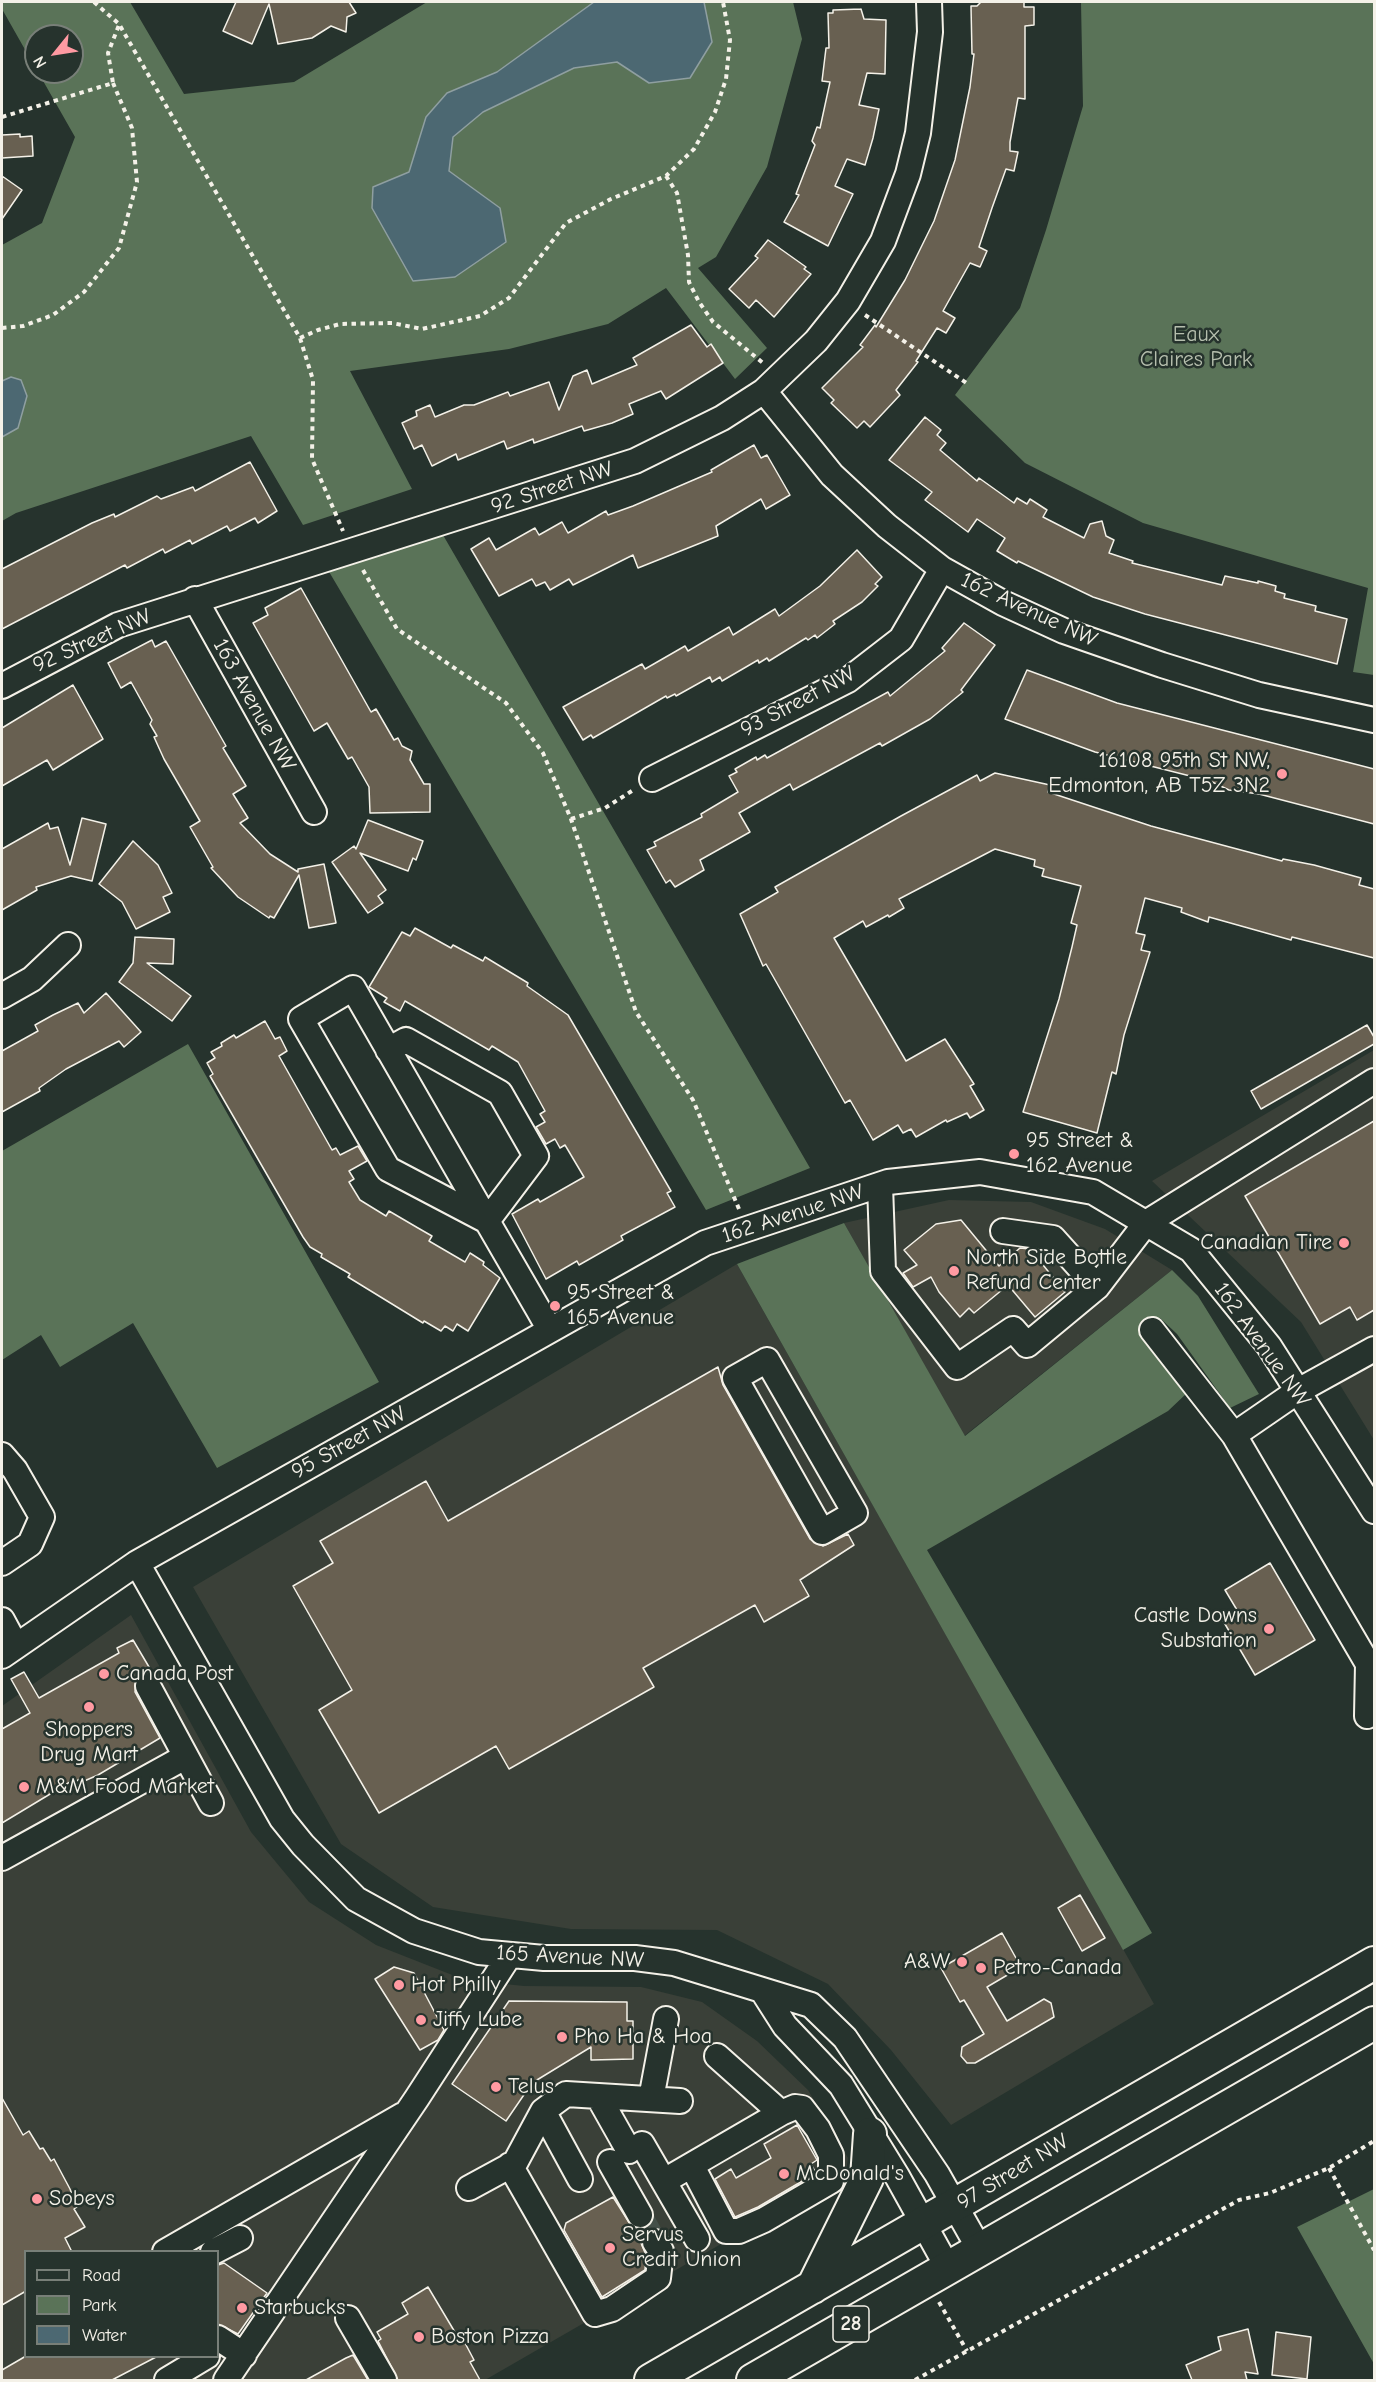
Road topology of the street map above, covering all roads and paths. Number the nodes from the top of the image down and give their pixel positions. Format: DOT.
graph roads {
  1 [pos="94,2"];
  2 [pos="723,2"];
  3 [pos="929,2"];
  4 [pos="120,24"];
  5 [pos="113,83"];
  6 [pos="2,117"];
  7 [pos="666,176"];
  8 [pos="848,301"];
  9 [pos="2,328"];
  10 [pos="300,338"];
  11 [pos="773,384"];
  12 [pos="968,384"];
  13 [pos="352,551"];
  14 [pos="942,569"];
  15 [pos="195,599"];
  16 [pos="2,686"];
  17 [pos="1367,718"];
  18 [pos="652,779"];
  19 [pos="314,812"];
  20 [pos="571,819"];
  21 [pos="68,945"];
  22 [pos="2,996"];
  23 [pos="388,1050"];
  24 [pos="1374,1081"];
  25 [pos="880,1185"];
  26 [pos="487,1221"];
  27 [pos="1146,1223"];
  28 [pos="747,1229"];
  29 [pos="1003,1232"];
  30 [pos="705,1243"];
  31 [pos="1097,1287"];
  32 [pos="550,1330"];
  33 [pos="1152,1330"];
  34 [pos="1374,1349"];
  35 [pos="1298,1391"];
  36 [pos="1234,1435"];
  37 [pos="2,1455"];
  38 [pos="1374,1511"];
  39 [pos="822,1532"];
  40 [pos="2,1563"];
  41 [pos="137,1563"];
  42 [pos="2,1620"];
  43 [pos="9,1651"];
  44 [pos="148,1686"];
  45 [pos="1367,1716"];
  46 [pos="185,1757"];
  47 [pos="211,1803"];
  48 [pos="2,1858"];
  49 [pos="509,1956"];
  50 [pos="1374,1963"];
  51 [pos="762,1990"];
  52 [pos="666,2019"];
  53 [pos="1374,2023"];
  54 [pos="717,2056"];
  55 [pos="598,2096"];
  56 [pos="651,2099"];
  57 [pos="680,2101"];
  58 [pos="543,2111"];
  59 [pos="408,2113"];
  60 [pos="781,2113"];
  61 [pos="870,2134"];
  62 [pos="1374,2141"];
  63 [pos="627,2153"];
  64 [pos="510,2165"];
  65 [pos="1329,2168"];
  66 [pos="678,2174"];
  67 [pos="580,2180"];
  68 [pos="470,2188"];
  69 [pos="956,2206"];
  70 [pos="640,2216"];
  71 [pos="924,2224"];
  72 [pos="240,2238"];
  73 [pos="697,2239"];
  74 [pos="655,2242"];
  75 [pos="168,2250"];
  76 [pos="217,2250"];
  77 [pos="980,2250"];
  78 [pos="1374,2250"];
  79 [pos="948,2268"];
  80 [pos="813,2288"];
  81 [pos="348,2318"];
  82 [pos="219,2339"];
  83 [pos="244,2355"];
  84 [pos="204,2358"];
  85 [pos="167,2380"];
  86 [pos="226,2380"];
  87 [pos="384,2380"];
  88 [pos="651,2380"];
  89 [pos="753,2380"];
  90 [pos="915,2380"];
  1 -- 4 [label="path"];
  2 -- 7 [label="path"];
  3 -- 8 [label="street, 92 Street NW"];
  4 -- 5 [label="path"];
  4 -- 10 [label="path"];
  5 -- 6 [label="path"];
  5 -- 9 [label="path"];
  7 -- 10 [label="path"];
  7 -- 11 [label="path"];
  8 -- 11 [label="street, 92 Street NW"];
  8 -- 12 [label="path"];
  10 -- 13 [label="path"];
  11 -- 13 [label="street, 92 Street NW"];
  11 -- 14 [label="street, 162 Avenue NW"];
  13 -- 15 [label="street, 92 Street NW"];
  13 -- 20 [label="path"];
  14 -- 17 [label="street, 162 Avenue NW"];
  14 -- 18 [label="street, 93 Street NW"];
  15 -- 16 [label="street, 92 Street NW"];
  15 -- 19 [label="street, 163 Avenue NW"];
  18 -- 20 [label="path"];
  20 -- 28 [label="path"];
  21 -- 22 [label="street"];
  23 -- 26 [label="street"];
  23 -- 26 [label="street"];
  23 -- 26 [label="street"];
  24 -- 27 [label="street"];
  25 -- 27 [label="street, 162 Avenue NW"];
  25 -- 28 [label="street, 162 Avenue NW"];
  25 -- 31 [label="street"];
  26 -- 32 [label="street"];
  27 -- 31 [label="street"];
  27 -- 35 [label="street, 162 Avenue NW"];
  28 -- 30 [label="street, 162 Avenue NW"];
  29 -- 31 [label="street"];
  30 -- 32 [label="street, 95 Street NW"];
  32 -- 41 [label="street, 95 Street NW"];
  33 -- 36 [label="street"];
  34 -- 35 [label="street"];
  35 -- 36 [label="street"];
  35 -- 38 [label="street, 162 Avenue NW"];
  36 -- 45 [label="street"];
  37 -- 40 [label="street"];
  39 -- 39 [label="street"];
  41 -- 43 [label="street, 95 Street NW"];
  41 -- 49 [label="street, 165 Avenue NW"];
  42 -- 43 [label="street"];
  44 -- 46 [label="street"];
  46 -- 47 [label="street"];
  46 -- 48 [label="street"];
  49 -- 51 [label="street, 165 Avenue NW"];
  49 -- 59 [label="street"];
  50 -- 69 [label="main road, 97 Street NW"];
  51 -- 61 [label="street"];
  51 -- 69 [label="street, 165 Avenue NW"];
  52 -- 56 [label="street"];
  53 -- 77 [label="main road"];
  54 -- 60 [label="street"];
  55 -- 56 [label="street"];
  55 -- 58 [label="street"];
  55 -- 63 [label="street"];
  56 -- 57 [label="street"];
  58 -- 64 [label="street"];
  58 -- 67 [label="street"];
  59 -- 75 [label="street"];
  59 -- 83 [label="street"];
  60 -- 66 [label="street"];
  60 -- 66 [label="street"];
  61 -- 71 [label="street"];
  61 -- 80 [label="main road"];
  62 -- 65 [label="path"];
  63 -- 66 [label="street"];
  63 -- 70 [label="street"];
  64 -- 68 [label="street"];
  64 -- 74 [label="street"];
  65 -- 78 [label="path"];
  65 -- 90 [label="path"];
  66 -- 73 [label="street"];
  69 -- 71 [label="main road, 97 Street NW"];
  69 -- 77 [label="street, 165 Avenue NW"];
  71 -- 79 [label="street"];
  71 -- 80 [label="main road, 97 Street NW"];
  72 -- 76 [label="street"];
  77 -- 79 [label="main road"];
  79 -- 89 [label="main road, 28"];
  80 -- 88 [label="main road, 97 Street NW"];
  81 -- 87 [label="street"];
  82 -- 83 [label="street"];
  83 -- 86 [label="street"];
  84 -- 85 [label="street"];
}
